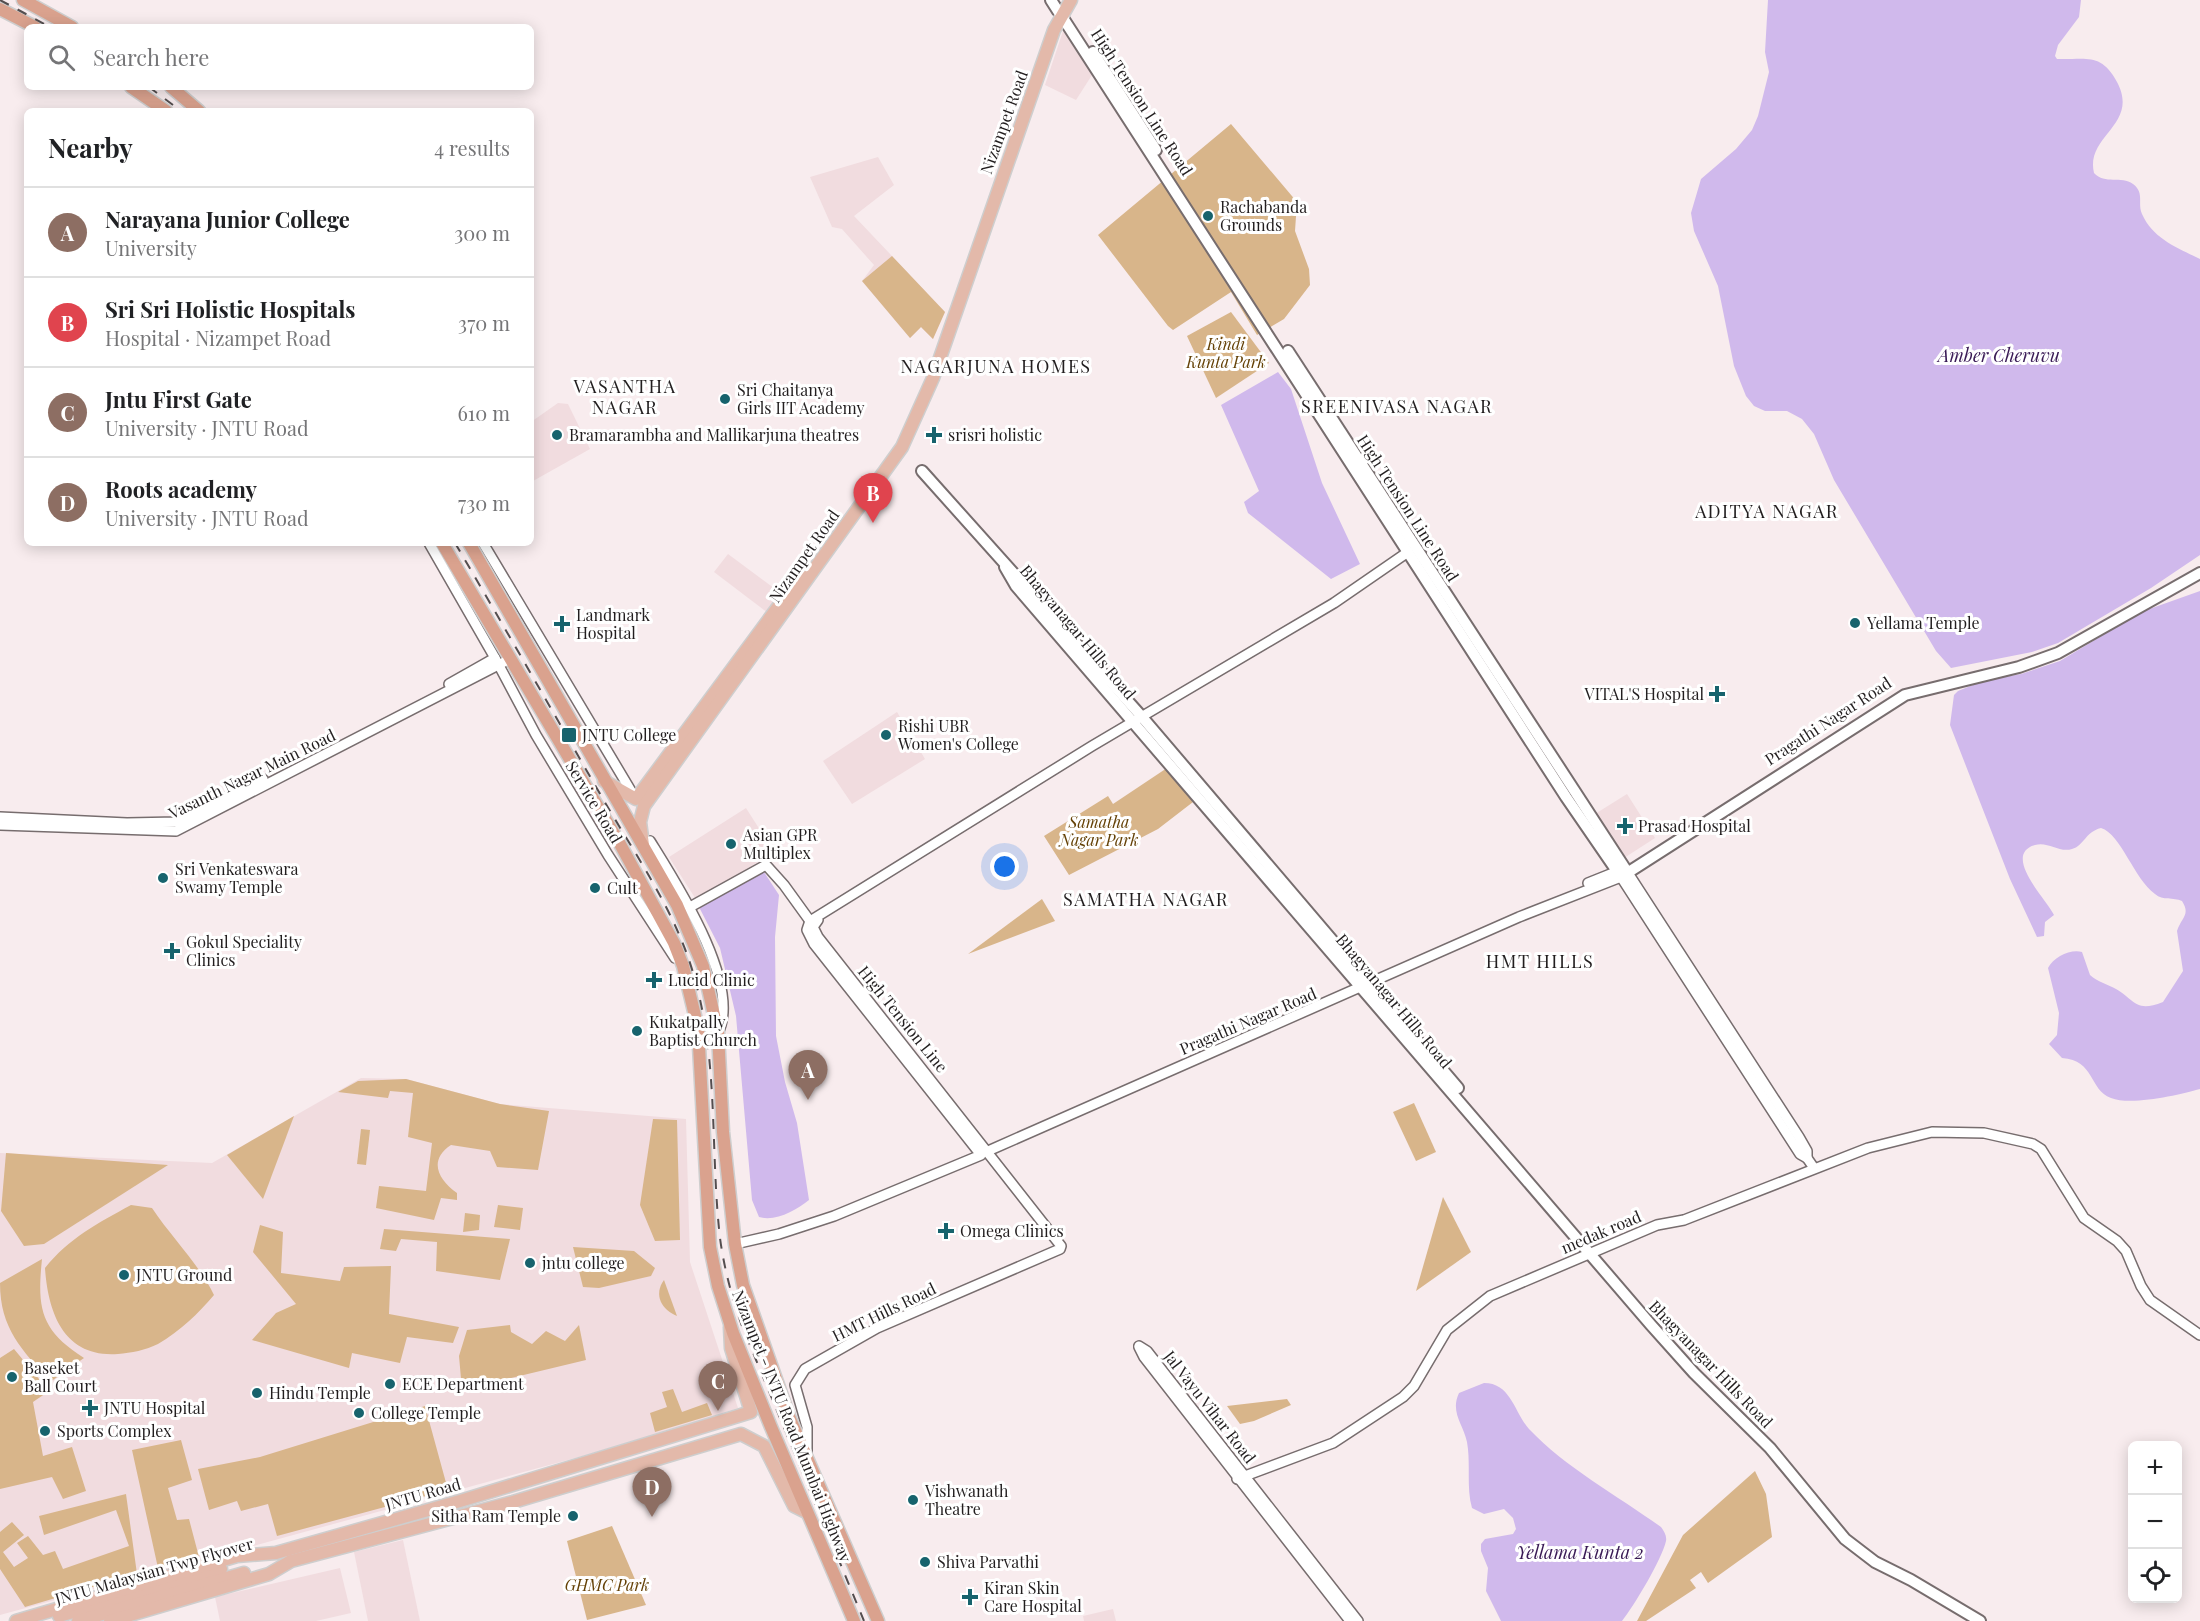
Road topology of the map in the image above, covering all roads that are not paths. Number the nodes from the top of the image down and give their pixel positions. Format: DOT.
graph roads {
  1 [pos="23,0"];
  2 [pos="1060,4"];
  3 [pos="0,9"];
  4 [pos="29,24"];
  5 [pos="67,24"];
  6 [pos="1105,77"];
  7 [pos="135,90"];
  8 [pos="174,90"];
  9 [pos="162,108"];
  10 [pos="196,108"];
  11 [pos="922,471"];
  12 [pos="431,546"];
  13 [pos="444,546"];
  14 [pos="471,546"];
  15 [pos="485,546"];
  16 [pos="1408,552"];
  17 [pos="2200,571"];
  18 [pos="501,660"];
  19 [pos="1138,720"];
  20 [pos="604,781"];
  21 [pos="636,799"];
  22 [pos="0,817"];
  23 [pos="0,825"];
  24 [pos="643,845"];
  25 [pos="1623,872"];
  26 [pos="690,907"];
  27 [pos="831,908"];
  28 [pos="810,921"];
  29 [pos="687,978"];
  30 [pos="1366,985"];
  31 [pos="718,1033"];
  32 [pos="704,1107"];
  33 [pos="723,1107"];
  34 [pos="705,1129"];
  35 [pos="723,1132"];
  36 [pos="983,1151"];
  37 [pos="1814,1168"];
  38 [pos="735,1244"];
  39 [pos="1594,1251"];
  40 [pos="730,1325"];
  41 [pos="2200,1335"];
  42 [pos="731,1418"];
  43 [pos="741,1434"];
  44 [pos="624,1452"];
  45 [pos="807,1458"];
  46 [pos="628,1467"];
  47 [pos="1241,1478"];
  48 [pos="806,1512"];
  49 [pos="276,1553"];
  50 [pos="291,1561"];
  51 [pos="263,1562"];
  52 [pos="16,1621"];
  53 [pos="40,1621"];
  54 [pos="78,1621"];
  55 [pos="110,1621"];
  56 [pos="854,1621"];
  57 [pos="878,1621"];
  58 [pos="1350,1621"];
  59 [pos="1358,1621"];
  60 [pos="1980,1621"];
  1 -- 5 [label="highway"];
  2 -- 6 [label="main road, High Tension Line Road"];
  2 -- 21 [label="main road, Nizampet Road"];
  2 -- 24 [label="main road, Nizampet Road"];
  3 -- 4 [label="highway"];
  6 -- 16 [label="main road, High Tension Line Road"];
  6 -- 25 [label="main road, High Tension Line Road"];
  7 -- 9 [label="highway"];
  8 -- 10 [label="highway"];
  11 -- 19 [label="main road, Bhagyanagar Hills Road"];
  12 -- 18 [label="street, Service Road"];
  13 -- 18 [label="highway, Nizampet - JNTU Road Mumbai Highway"];
  14 -- 20 [label="highway, Nizampet - JNTU Road Mumbai Highway"];
  15 -- 21 [label="street"];
  16 -- 19 [label="street"];
  16 -- 25 [label="main road, High Tension Line Road"];
  17 -- 25 [label="main road, Pragathi Nagar Road"];
  18 -- 22 [label="street, Vasanth Nagar Main Road"];
  18 -- 23 [label="street, Vasanth Nagar Main Road"];
  18 -- 29 [label="street, Service Road"];
  18 -- 29 [label="highway, Nizampet - JNTU Road Mumbai Highway"];
  19 -- 27 [label="street"];
  19 -- 30 [label="main road, Bhagyanagar Hills Road"];
  20 -- 21 [label="main road"];
  20 -- 24 [label="highway, Nizampet - JNTU Road Mumbai Highway"];
  24 -- 26 [label="street"];
  24 -- 31 [label="highway, Nizampet - JNTU Road Mumbai Highway"];
  25 -- 30 [label="street, Pragathi Nagar Road"];
  25 -- 37 [label="street"];
  26 -- 28 [label="street"];
  26 -- 31 [label="street"];
  27 -- 28 [label="street"];
  27 -- 36 [label="street, High Tension Line"];
  28 -- 36 [label="street, High Tension Line"];
  29 -- 32 [label="highway, Nizampet - JNTU Road Mumbai Highway"];
  30 -- 36 [label="street, Pragathi Nagar Road"];
  30 -- 39 [label="main road, Bhagyanagar Hills Road"];
  31 -- 33 [label="highway, Nizampet - JNTU Road Mumbai Highway"];
  32 -- 33 [label="highway"];
  32 -- 34 [label="highway, Nizampet - JNTU Road Mumbai Highway"];
  33 -- 35 [label="highway, Nizampet - JNTU Road Mumbai Highway"];
  34 -- 35 [label="highway"];
  34 -- 40 [label="highway, Nizampet - JNTU Road Mumbai Highway"];
  35 -- 38 [label="highway, Nizampet - JNTU Road Mumbai Highway"];
  36 -- 38 [label="street, Pragathi Nagar Road"];
  36 -- 45 [label="street, HMT Hills Road"];
  37 -- 39 [label="street, medak road"];
  37 -- 41 [label="street, medak road"];
  38 -- 45 [label="highway, Nizampet - JNTU Road Mumbai Highway"];
  39 -- 47 [label="street, medak road"];
  39 -- 60 [label="main road, Bhagyanagar Hills Road"];
  40 -- 42 [label="main road, JNTU Road"];
  40 -- 48 [label="highway, Nizampet - JNTU Road Mumbai Highway"];
  42 -- 43 [label="main road"];
  42 -- 44 [label="main road, JNTU Road"];
  43 -- 46 [label="main road, JNTU Road"];
  43 -- 48 [label="main road"];
  44 -- 46 [label="main road"];
  44 -- 49 [label="main road, JNTU Road"];
  45 -- 57 [label="highway, Nizampet - JNTU Road Mumbai Highway"];
  46 -- 50 [label="main road, JNTU Road"];
  47 -- 47 [label="street, Jal Vayu Vihar Road"];
  47 -- 58 [label="street, Jal Vayu Vihar Road"];
  47 -- 59 [label="street, Jal Vayu Vihar Road"];
  48 -- 56 [label="highway, Nizampet - JNTU Road Mumbai Highway"];
  49 -- 51 [label="main road, JNTU Malaysian Twp Flyover"];
  49 -- 52 [label="main road, JNTU Road"];
  50 -- 51 [label="main road, JNTU Malaysian Twp Flyover"];
  50 -- 55 [label="main road, JNTU Road"];
  51 -- 53 [label="main road, JNTU Malaysian Twp Flyover"];
  51 -- 54 [label="main road, JNTU Malaysian Twp Flyover"];
}
